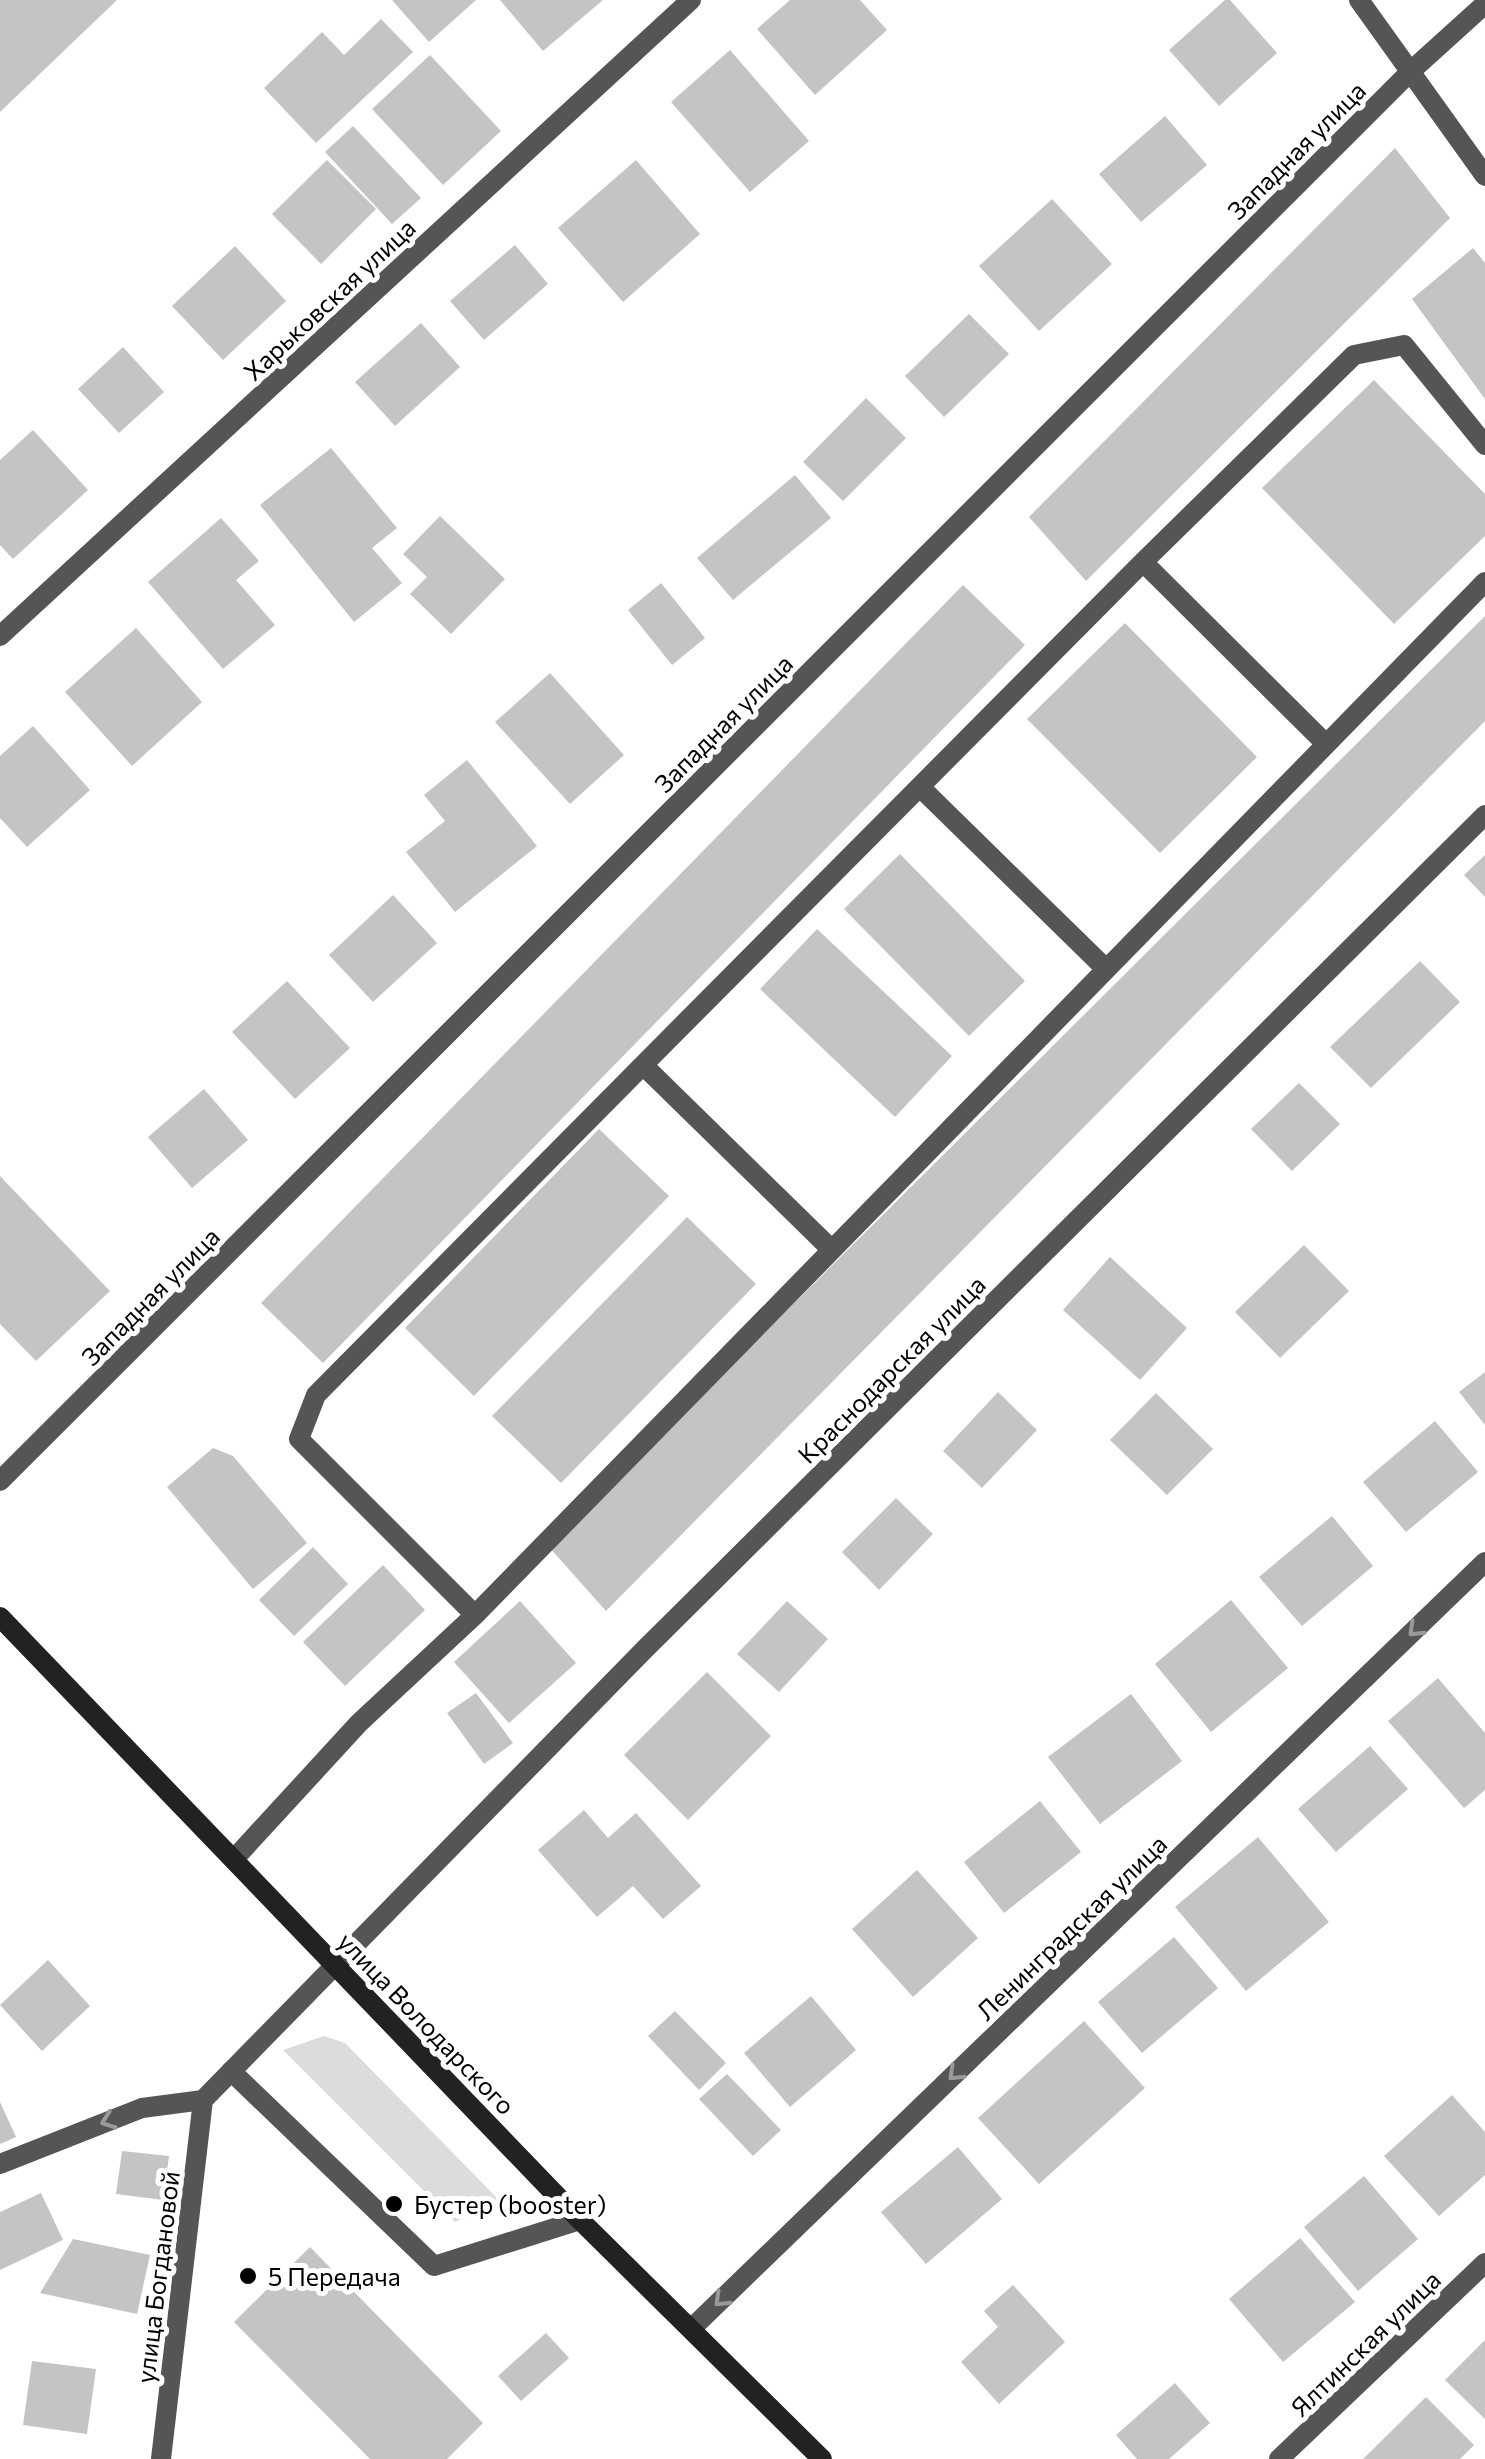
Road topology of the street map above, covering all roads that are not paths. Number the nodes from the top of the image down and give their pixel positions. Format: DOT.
graph roads {
  1 [pos="691,0"];
  2 [pos="1359,0"];
  3 [pos="1485,4"];
  4 [pos="1412,70"];
  5 [pos="1485,176"];
  6 [pos="1485,444"];
  7 [pos="1143,562"];
  8 [pos="1485,582"];
  9 [pos="0,636"];
  10 [pos="1326,744"];
  11 [pos="920,786"];
  12 [pos="1485,815"];
  13 [pos="1106,969"];
  14 [pos="643,1066"];
  15 [pos="832,1249"];
  16 [pos="0,1481"];
  17 [pos="1485,1562"];
  18 [pos="475,1615"];
  19 [pos="0,1617"];
  20 [pos="234,1858"];
  21 [pos="336,1963"];
  22 [pos="230,2071"];
  23 [pos="203,2100"];
  24 [pos="0,2164"];
  25 [pos="580,2220"];
  26 [pos="1485,2263"];
  27 [pos="692,2328"];
  28 [pos="160,2459"];
  29 [pos="822,2459"];
  30 [pos="1279,2459"];
  1 -- 9 [label="street, Харьковская улица"];
  2 -- 4 [label="street"];
  3 -- 4 [label="street, Западная улица"];
  4 -- 5 [label="street"];
  4 -- 16 [label="street, Западная улица"];
  6 -- 7 [label="street"];
  7 -- 10 [label="street"];
  7 -- 11 [label="street"];
  8 -- 10 [label="street"];
  10 -- 13 [label="street"];
  11 -- 13 [label="street"];
  11 -- 14 [label="street"];
  12 -- 21 [label="street, Краснодарская улица"];
  13 -- 15 [label="street"];
  14 -- 15 [label="street"];
  14 -- 18 [label="street"];
  15 -- 18 [label="street"];
  17 -- 27 [label="street, Ленинградская улица, one-way"];
  18 -- 20 [label="street"];
  19 -- 20 [label="main road, улица Володарского"];
  20 -- 21 [label="main road, улица Володарского"];
  21 -- 22 [label="street, Краснодарская улица"];
  21 -- 25 [label="main road, улица Володарского"];
  22 -- 23 [label="street, Краснодарская улица"];
  22 -- 25 [label="street"];
  23 -- 24 [label="street, one-way"];
  23 -- 28 [label="street, улица Богдановой"];
  25 -- 27 [label="main road, улица Володарского"];
  26 -- 30 [label="street, Ялтинская улица"];
  27 -- 29 [label="main road, улица Володарского"];
}
